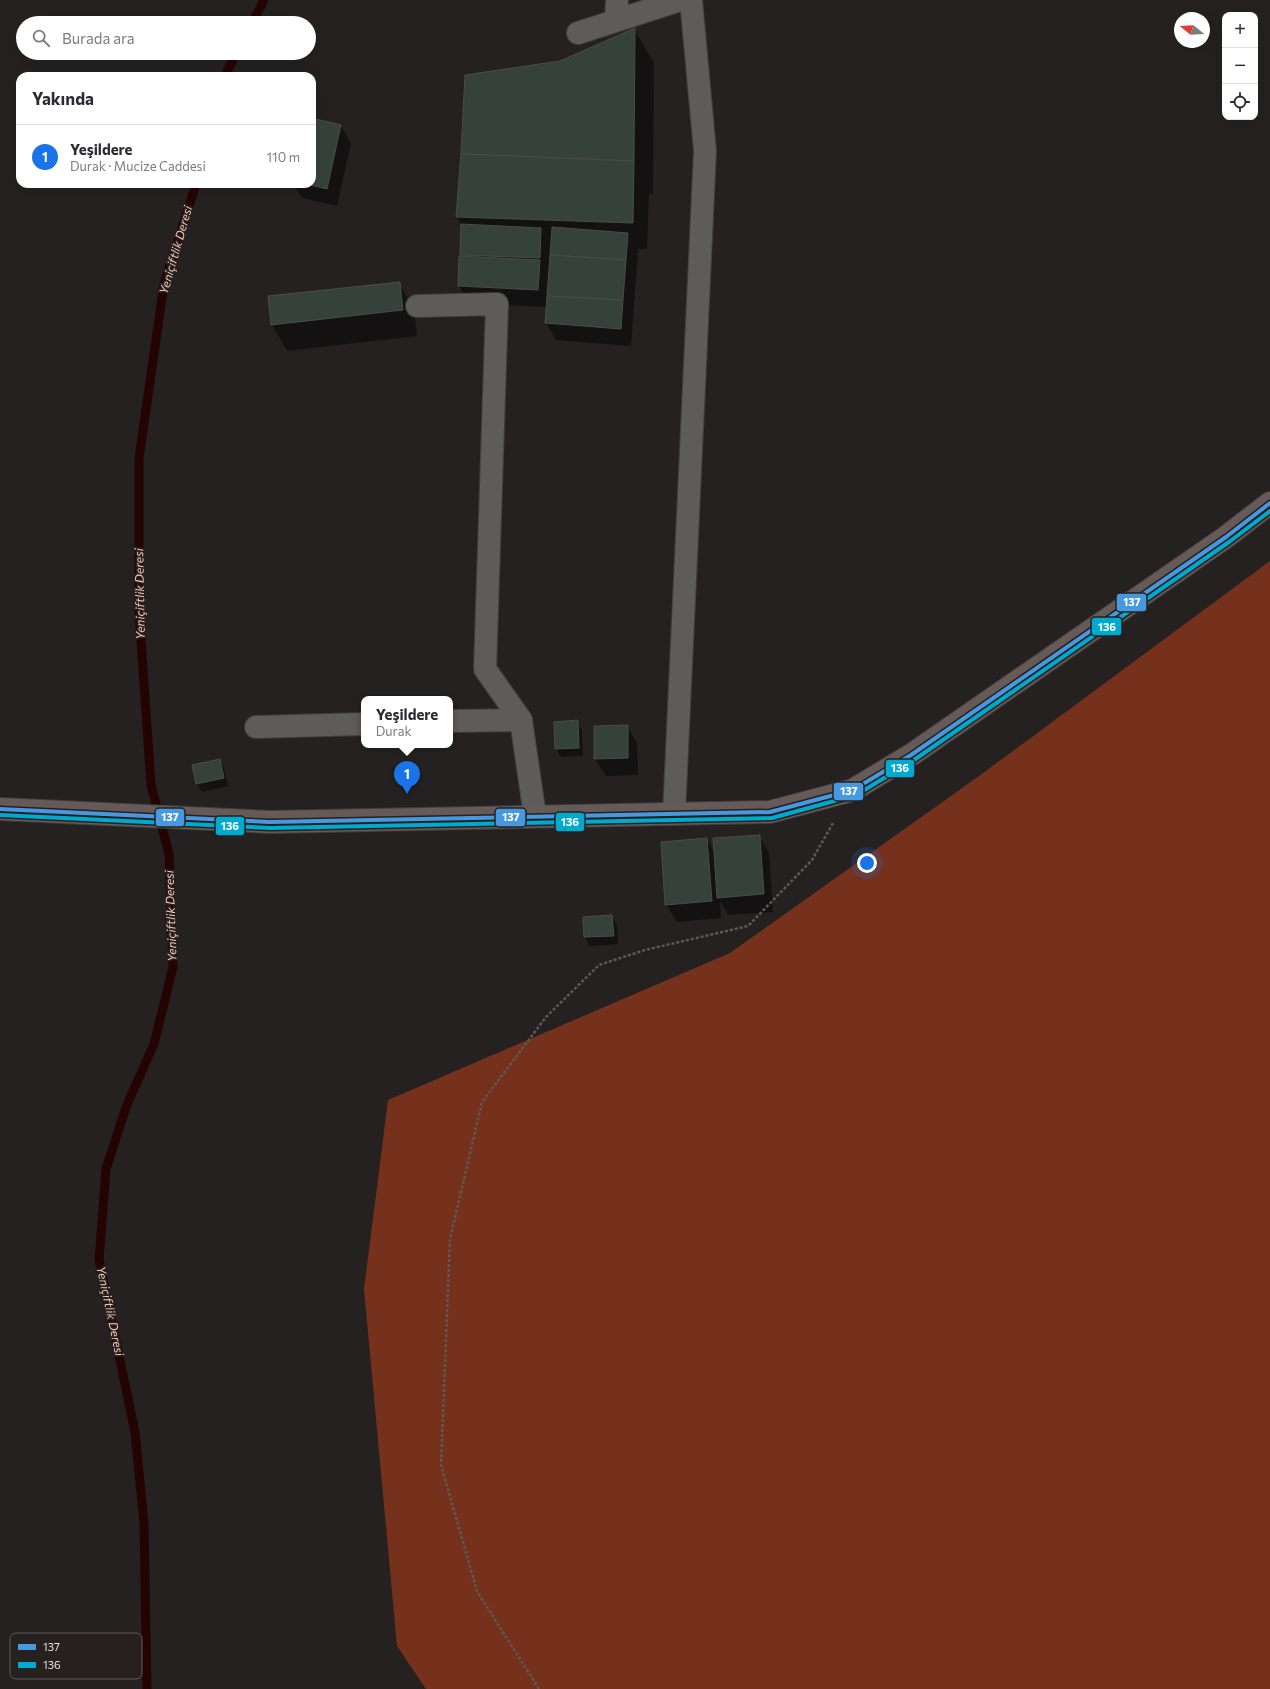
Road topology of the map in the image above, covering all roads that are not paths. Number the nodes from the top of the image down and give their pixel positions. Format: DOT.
graph roads {
  1 [pos="680,0"];
  2 [pos="691,0"];
  3 [pos="616,10"];
  4 [pos="578,33"];
  5 [pos="418,306"];
  6 [pos="1270,503"];
  7 [pos="521,720"];
  8 [pos="453,722"];
  9 [pos="361,724"];
  10 [pos="256,727"];
  11 [pos="0,809"];
  12 [pos="674,814"];
  13 [pos="535,816"];
  1 -- 3 [label="lane"];
  2 -- 12 [label="lane"];
  3 -- 4 [label="lane"];
  5 -- 7 [label="lane"];
  6 -- 12 [label="main road"];
  7 -- 8 [label="lane"];
  7 -- 13 [label="lane"];
  9 -- 10 [label="lane"];
  11 -- 13 [label="main road"];
  12 -- 13 [label="main road"];
}
